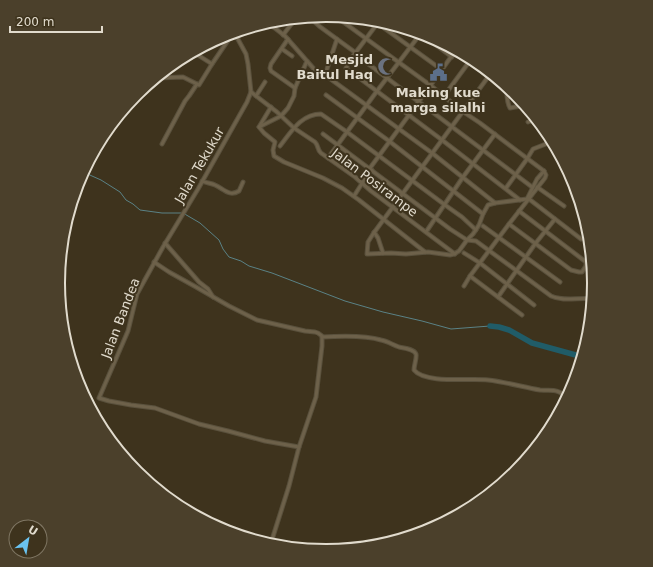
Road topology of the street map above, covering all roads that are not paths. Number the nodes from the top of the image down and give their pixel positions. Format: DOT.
graph roads {
  1 [pos="315,23"];
  2 [pos="344,23"];
  3 [pos="291,24"];
  4 [pos="274,27"];
  5 [pos="376,27"];
  6 [pos="388,30"];
  7 [pos="283,35"];
  8 [pos="237,38"];
  9 [pos="416,38"];
  10 [pos="337,39"];
  11 [pos="366,39"];
  12 [pos="288,40"];
  13 [pos="228,41"];
  14 [pos="410,47"];
  15 [pos="440,48"];
  16 [pos="282,49"];
  17 [pos="355,54"];
  18 [pos="199,56"];
  19 [pos="292,56"];
  20 [pos="452,57"];
  21 [pos="307,61"];
  22 [pos="399,63"];
  23 [pos="212,64"];
  24 [pos="468,64"];
  25 [pos="442,70"];
  26 [pos="325,75"];
  27 [pos="488,77"];
  28 [pos="165,78"];
  29 [pos="387,78"];
  30 [pos="265,82"];
  31 [pos="197,84"];
  32 [pos="430,85"];
  33 [pos="295,88"];
  34 [pos="377,91"];
  35 [pos="251,92"];
  36 [pos="506,94"];
  37 [pos="326,95"];
  38 [pos="256,96"];
  39 [pos="444,96"];
  40 [pos="419,102"];
  41 [pos="367,105"];
  42 [pos="518,106"];
  43 [pos="271,107"];
  44 [pos="462,111"];
  45 [pos="410,115"];
  46 [pos="281,116"];
  47 [pos="358,118"];
  48 [pos="531,121"];
  49 [pos="528,122"];
  50 [pos="452,126"];
  51 [pos="259,128"];
  52 [pos="294,128"];
  53 [pos="399,129"];
  54 [pos="347,132"];
  55 [pos="323,134"];
  56 [pos="495,134"];
  57 [pos="442,140"];
  58 [pos="389,141"];
  59 [pos="547,143"];
  60 [pos="162,144"];
  61 [pos="338,145"];
  62 [pos="280,146"];
  63 [pos="483,150"];
  64 [pos="432,153"];
  65 [pos="379,156"];
  66 [pos="328,158"];
  67 [pos="527,159"];
  68 [pos="473,164"];
  69 [pos="422,166"];
  70 [pos="371,169"];
  71 [pos="544,171"];
  72 [pos="516,175"];
  73 [pos="463,177"];
  74 [pos="412,180"];
  75 [pos="202,181"];
  76 [pos="243,182"];
  77 [pos="362,183"];
  78 [pos="532,187"];
  79 [pos="537,187"];
  80 [pos="506,188"];
  81 [pos="454,192"];
  82 [pos="402,193"];
  83 [pos="354,196"];
  84 [pos="529,199"];
  85 [pos="521,200"];
  86 [pos="495,203"];
  87 [pos="445,204"];
  88 [pos="564,206"];
  89 [pos="393,207"];
  90 [pos="519,211"];
  91 [pos="483,214"];
  92 [pos="383,219"];
  93 [pos="435,219"];
  94 [pos="555,219"];
  95 [pos="509,224"];
  96 [pos="483,226"];
  97 [pos="476,230"];
  98 [pos="374,232"];
  99 [pos="426,232"];
  100 [pos="546,232"];
  101 [pos="499,237"];
  102 [pos="581,239"];
  103 [pos="467,240"];
  104 [pos="535,244"];
  105 [pos="164,245"];
  106 [pos="489,251"];
  107 [pos="426,252"];
  108 [pos="384,253"];
  109 [pos="464,253"];
  110 [pos="455,254"];
  111 [pos="526,257"];
  112 [pos="154,262"];
  113 [pos="480,263"];
  114 [pos="516,271"];
  115 [pos="470,276"];
  116 [pos="560,282"];
  117 [pos="507,284"];
  118 [pos="464,286"];
  119 [pos="214,297"];
  120 [pos="498,297"];
  121 [pos="587,298"];
  122 [pos="534,305"];
  123 [pos="522,315"];
  124 [pos="322,337"];
  125 [pos="564,394"];
  126 [pos="299,447"];
  127 [pos="272,539"];
  1 -- 10 [label="street"];
  2 -- 11 [label="street"];
  3 -- 7 [label="street"];
  4 -- 7 [label="street"];
  5 -- 11 [label="street"];
  6 -- 14 [label="street"];
  7 -- 12 [label="street"];
  8 -- 35 [label="street"];
  9 -- 14 [label="street"];
  10 -- 17 [label="street"];
  10 -- 26 [label="street"];
  11 -- 17 [label="street"];
  11 -- 22 [label="street"];
  12 -- 16 [label="street"];
  12 -- 21 [label="street"];
  13 -- 23 [label="street"];
  14 -- 22 [label="street"];
  14 -- 25 [label="street"];
  15 -- 20 [label="street"];
  16 -- 19 [label="street"];
  16 -- 33 [label="street"];
  17 -- 29 [label="street"];
  17 -- 34 [label="street"];
  18 -- 23 [label="street"];
  20 -- 25 [label="street"];
  21 -- 26 [label="street"];
  21 -- 33 [label="street"];
  22 -- 29 [label="street"];
  22 -- 32 [label="street"];
  23 -- 31 [label="street"];
  24 -- 39 [label="street"];
  25 -- 32 [label="street"];
  26 -- 41 [label="street"];
  27 -- 44 [label="street"];
  28 -- 31 [label="street"];
  29 -- 34 [label="street"];
  29 -- 40 [label="street"];
  30 -- 38 [label="street"];
  31 -- 60 [label="street"];
  32 -- 39 [label="street"];
  32 -- 40 [label="street"];
  33 -- 46 [label="street"];
  34 -- 41 [label="street"];
  34 -- 45 [label="street"];
  35 -- 38 [label="street, Jalan Posirampe"];
  35 -- 75 [label="street, Jalan Tekukur"];
  36 -- 42 [label="street"];
  37 -- 47 [label="street"];
  38 -- 43 [label="street, Jalan Posirampe"];
  39 -- 44 [label="street"];
  40 -- 45 [label="street"];
  40 -- 50 [label="street"];
  41 -- 47 [label="street"];
  41 -- 53 [label="street"];
  43 -- 46 [label="street, Jalan Posirampe"];
  43 -- 51 [label="street"];
  44 -- 50 [label="street"];
  44 -- 56 [label="street"];
  45 -- 53 [label="street"];
  45 -- 57 [label="street"];
  46 -- 51 [label="street"];
  46 -- 52 [label="street, Jalan Posirampe"];
  47 -- 54 [label="street"];
  47 -- 58 [label="street"];
  48 -- 49 [label="street"];
  50 -- 57 [label="street"];
  50 -- 63 [label="street"];
  51 -- 83 [label="street"];
  52 -- 54 [label="street"];
  52 -- 62 [label="street"];
  52 -- 66 [label="street, Jalan Posirampe"];
  53 -- 58 [label="street"];
  53 -- 64 [label="street"];
  54 -- 61 [label="street"];
  54 -- 65 [label="street"];
  55 -- 61 [label="street"];
  56 -- 63 [label="street"];
  56 -- 67 [label="street"];
  57 -- 64 [label="street"];
  57 -- 68 [label="street"];
  58 -- 65 [label="street"];
  58 -- 69 [label="street"];
  59 -- 67 [label="street"];
  61 -- 66 [label="street"];
  61 -- 70 [label="street"];
  63 -- 68 [label="street"];
  63 -- 72 [label="street"];
  64 -- 69 [label="street"];
  64 -- 73 [label="street"];
  65 -- 70 [label="street"];
  65 -- 74 [label="street"];
  66 -- 77 [label="street, Jalan Posirampe"];
  67 -- 71 [label="street"];
  67 -- 72 [label="street"];
  68 -- 73 [label="street"];
  68 -- 80 [label="street"];
  69 -- 74 [label="street"];
  69 -- 81 [label="street"];
  70 -- 77 [label="street"];
  70 -- 82 [label="street"];
  71 -- 78 [label="street"];
  71 -- 79 [label="street"];
  72 -- 78 [label="street"];
  72 -- 80 [label="street"];
  73 -- 81 [label="street"];
  73 -- 86 [label="street"];
  74 -- 82 [label="street"];
  74 -- 87 [label="street"];
  75 -- 76 [label="street"];
  75 -- 105 [label="street, Jalan Tekukur"];
  77 -- 83 [label="street"];
  77 -- 89 [label="street, Jalan Posirampe"];
  78 -- 85 [label="street"];
  79 -- 84 [label="street"];
  79 -- 88 [label="street"];
  80 -- 85 [label="street"];
  81 -- 87 [label="street"];
  81 -- 91 [label="street"];
  82 -- 89 [label="street"];
  82 -- 93 [label="street"];
  83 -- 92 [label="street"];
  84 -- 90 [label="street"];
  84 -- 94 [label="street"];
  85 -- 86 [label="street"];
  86 -- 91 [label="street"];
  87 -- 93 [label="street"];
  87 -- 97 [label="street"];
  89 -- 92 [label="street"];
  89 -- 99 [label="street, Jalan Posirampe"];
  90 -- 95 [label="street"];
  90 -- 100 [label="street"];
  91 -- 97 [label="street"];
  92 -- 98 [label="street"];
  92 -- 107 [label="street"];
  93 -- 99 [label="street"];
  93 -- 103 [label="street"];
  94 -- 100 [label="street"];
  94 -- 102 [label="street"];
  95 -- 101 [label="street"];
  95 -- 104 [label="street"];
  96 -- 101 [label="street"];
  97 -- 103 [label="street"];
  98 -- 108 [label="street"];
  98 -- 108 [label="street"];
  99 -- 110 [label="street, Jalan Posirampe"];
  100 -- 104 [label="street"];
  100 -- 104 [label="street"];
  101 -- 106 [label="street"];
  101 -- 111 [label="street"];
  103 -- 106 [label="street"];
  103 -- 110 [label="street"];
  104 -- 111 [label="street"];
  105 -- 112 [label="street, Jalan Bandea"];
  105 -- 119 [label="street"];
  106 -- 113 [label="street"];
  106 -- 114 [label="street"];
  107 -- 108 [label="street"];
  107 -- 110 [label="street"];
  109 -- 113 [label="street"];
  111 -- 114 [label="street"];
  111 -- 116 [label="street"];
  112 -- 119 [label="street"];
  112 -- 126 [label="street, Jalan Bandea"];
  113 -- 115 [label="street"];
  113 -- 117 [label="street"];
  114 -- 117 [label="street"];
  114 -- 121 [label="street"];
  115 -- 118 [label="street"];
  115 -- 120 [label="street"];
  117 -- 120 [label="street"];
  117 -- 122 [label="street"];
  119 -- 124 [label="street"];
  120 -- 123 [label="street"];
  124 -- 125 [label="street"];
  124 -- 126 [label="street"];
  126 -- 127 [label="street"];
}
